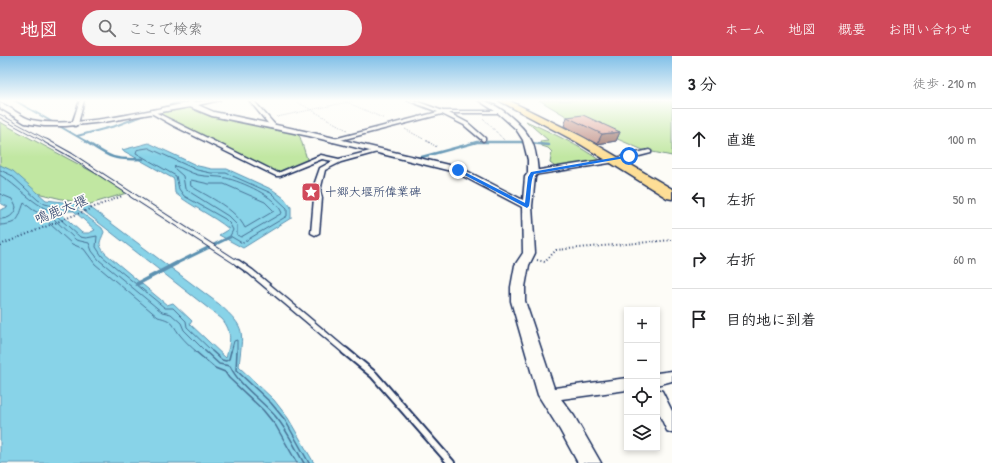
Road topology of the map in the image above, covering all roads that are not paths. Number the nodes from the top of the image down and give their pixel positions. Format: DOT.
graph roads {
  1 [pos="5,119"];
  2 [pos="24,119"];
  3 [pos="77,119"];
  4 [pos="108,119"];
  5 [pos="166,119"];
  6 [pos="237,119"];
  7 [pos="267,119"];
  8 [pos="414,119"];
  9 [pos="456,119"];
  10 [pos="512,119"];
  11 [pos="532,119"];
  12 [pos="76,124"];
  13 [pos="273,126"];
  14 [pos="483,139"];
  15 [pos="333,140"];
  16 [pos="378,151"];
  17 [pos="649,152"];
  18 [pos="616,160"];
  19 [pos="339,161"];
  20 [pos="533,173"];
  21 [pos="672,195"];
  22 [pos="527,206"];
  23 [pos="316,234"];
  24 [pos="672,376"];
  25 [pos="660,378"];
  26 [pos="624,384"];
  27 [pos="547,396"];
  28 [pos="660,401"];
  29 [pos="672,426"];
  30 [pos="451,463"];
  31 [pos="590,463"];
  1 -- 30 [label="lane"];
  2 -- 12 [label="street"];
  3 -- 12 [label="street"];
  4 -- 12 [label="street"];
  5 -- 19 [label="street"];
  6 -- 13 [label="street"];
  7 -- 13 [label="street"];
  8 -- 15 [label="street"];
  9 -- 14 [label="street"];
  10 -- 20 [label="street"];
  11 -- 18 [label="highway"];
  13 -- 15 [label="street"];
  15 -- 16 [label="street"];
  16 -- 19 [label="street"];
  16 -- 22 [label="street"];
  17 -- 18 [label="street"];
  18 -- 20 [label="street"];
  18 -- 21 [label="highway"];
  19 -- 23 [label="street"];
  20 -- 22 [label="street"];
  22 -- 27 [label="street"];
  24 -- 25 [label="street"];
  26 -- 27 [label="street"];
  27 -- 31 [label="street"];
  28 -- 29 [label="street"];
}
